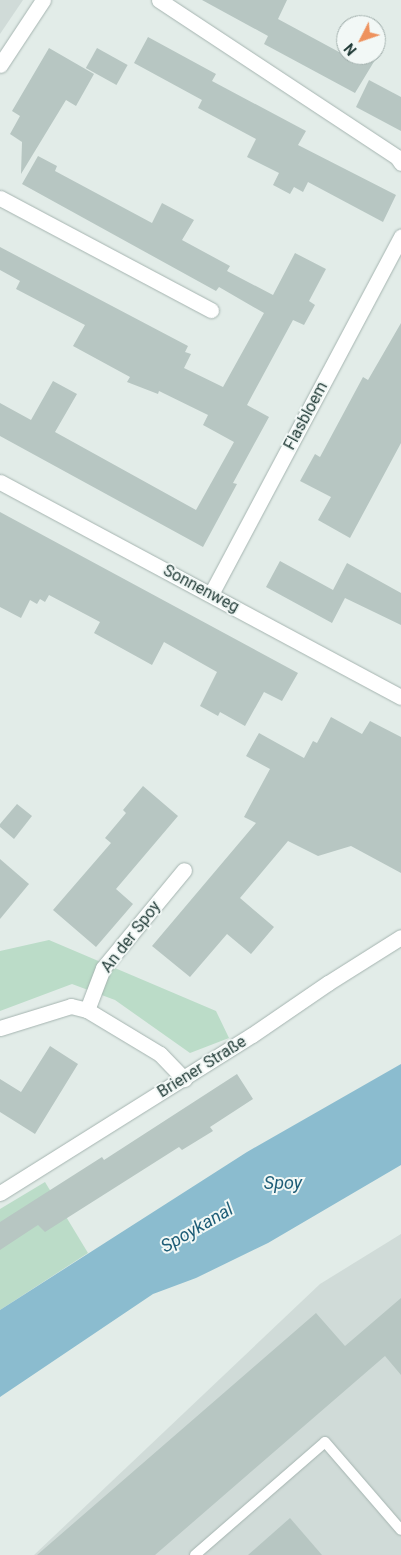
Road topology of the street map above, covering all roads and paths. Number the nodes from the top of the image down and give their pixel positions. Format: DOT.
graph roads {
  1 [pos="43,0"];
  2 [pos="160,0"];
  3 [pos="0,65"];
  4 [pos="401,162"];
  5 [pos="0,198"];
  6 [pos="401,236"];
  7 [pos="211,310"];
  8 [pos="0,482"];
  9 [pos="211,594"];
  10 [pos="401,697"];
  11 [pos="184,870"];
  12 [pos="401,937"];
  13 [pos="87,1010"];
  14 [pos="0,1028"];
  15 [pos="184,1078"];
  16 [pos="0,1193"];
  17 [pos="401,1530"];
  18 [pos="195,1555"];
  1 -- 3 [label="street"];
  2 -- 4 [label="street"];
  5 -- 7 [label="street"];
  6 -- 9 [label="street, Flasbloem"];
  8 -- 9 [label="street, Sonnenweg"];
  9 -- 10 [label="street, Sonnenweg"];
  11 -- 13 [label="street, An der Spoy"];
  12 -- 15 [label="street, Briener Straße"];
  13 -- 14 [label="street"];
  13 -- 15 [label="street"];
  15 -- 16 [label="street, Briener Straße"];
  17 -- 18 [label="lane"];
}
